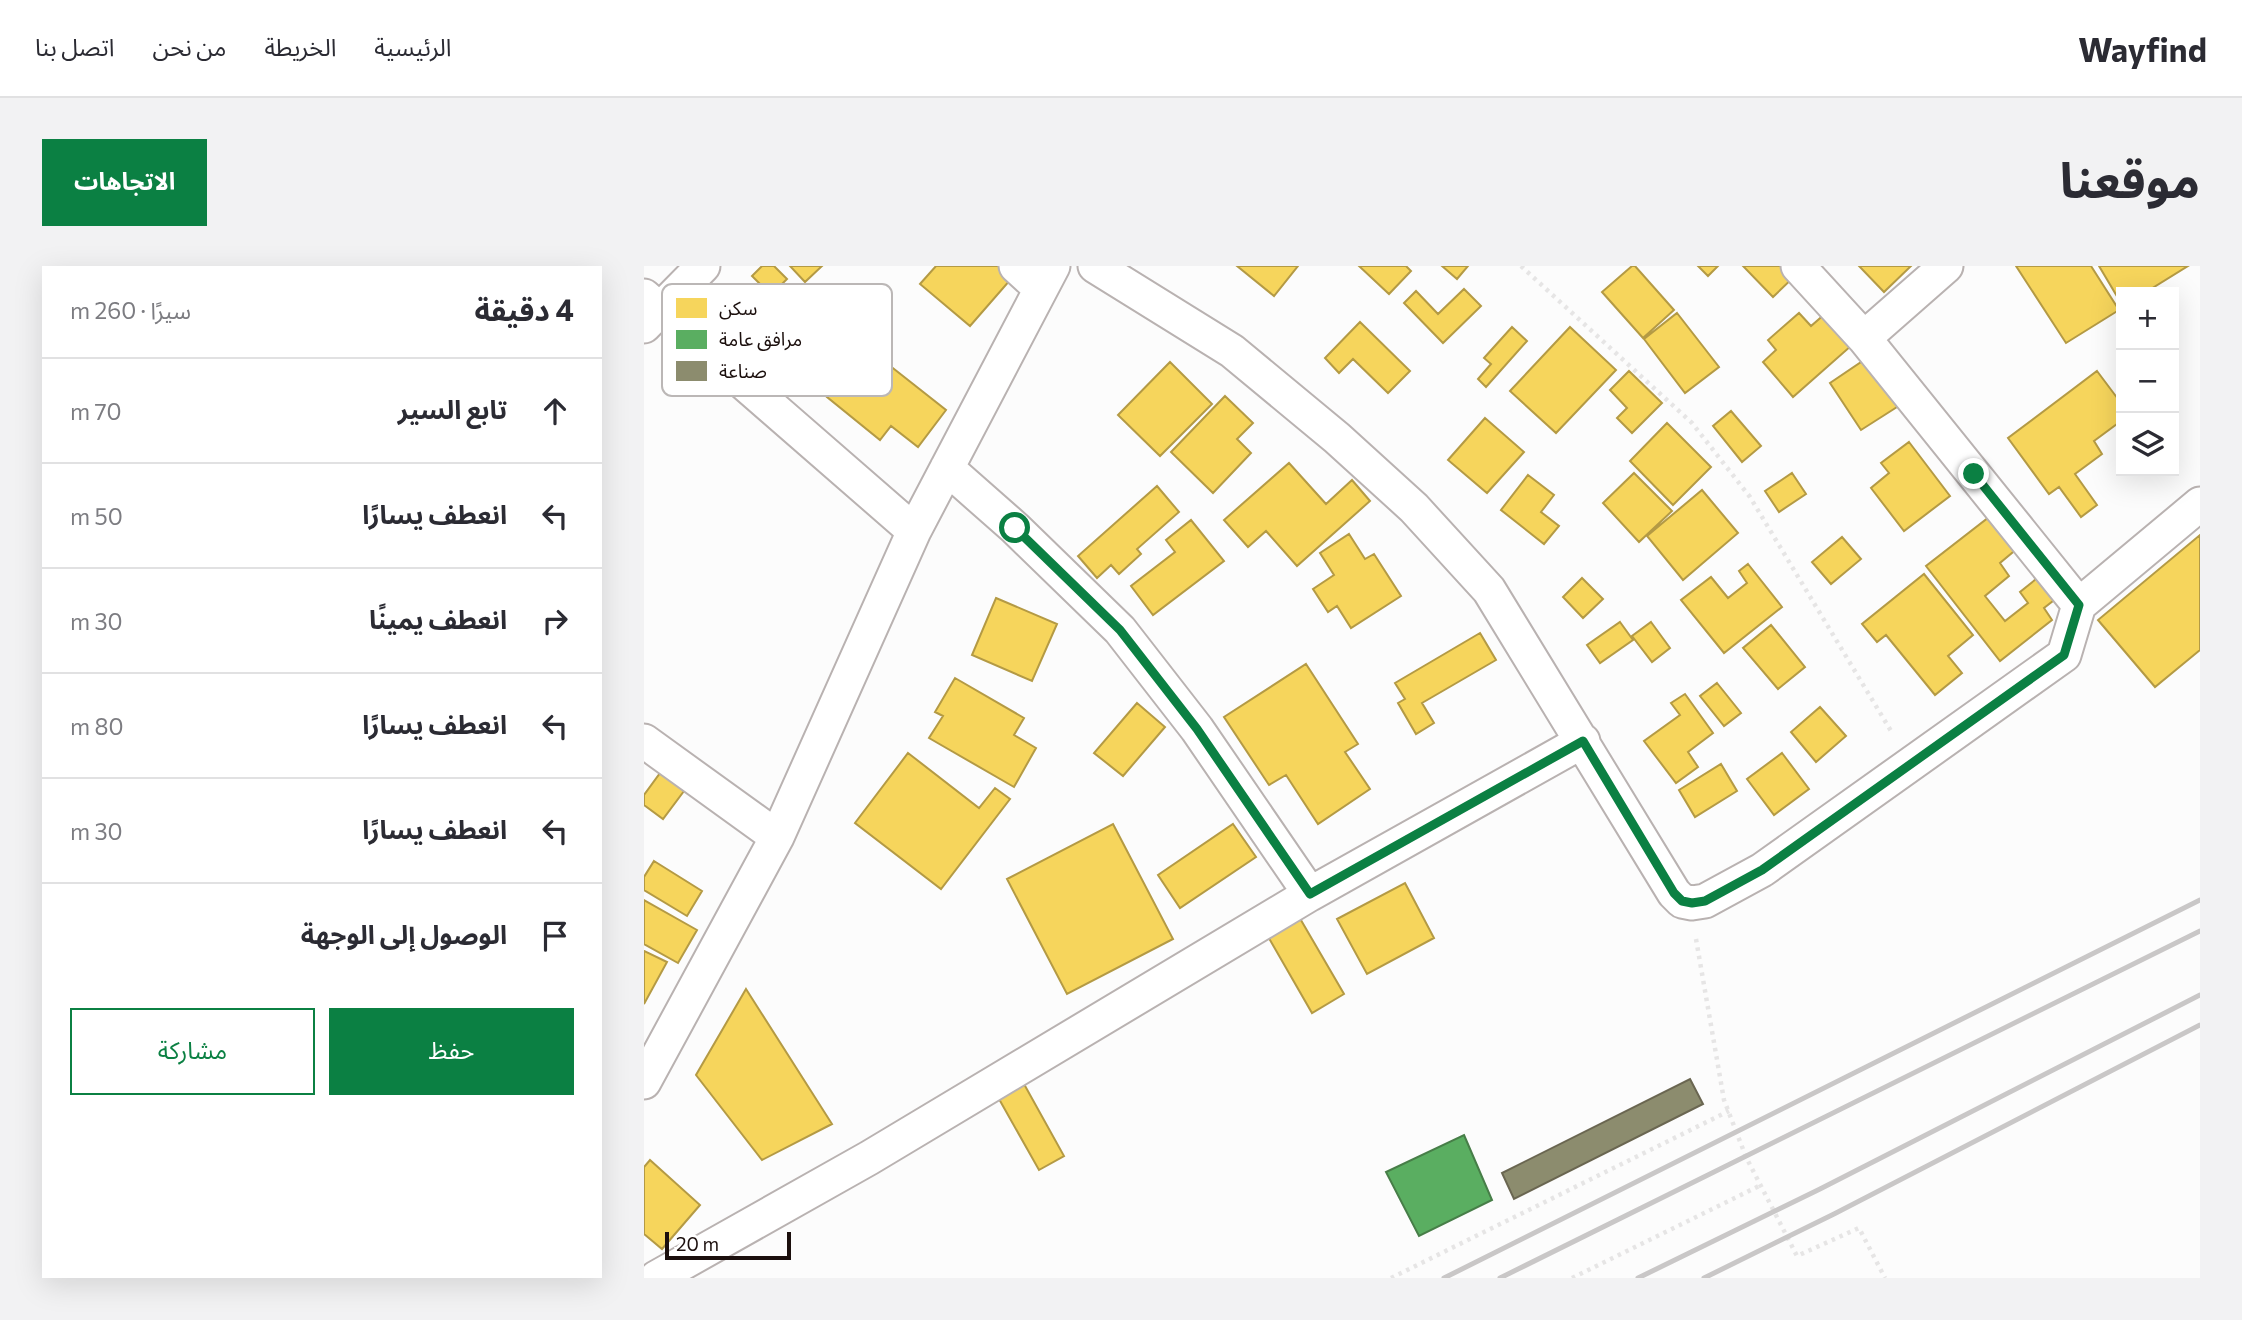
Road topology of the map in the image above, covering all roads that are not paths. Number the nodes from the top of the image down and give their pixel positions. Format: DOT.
graph roads {
  1 [pos="703,266"];
  2 [pos="1095,266"];
  3 [pos="1798,266"];
  4 [pos="1946,266"];
  5 [pos="1036,273"];
  6 [pos="681,284"];
  7 [pos="1864,338"];
  8 [pos="752,396"];
  9 [pos="947,468"];
  10 [pos="2200,504"];
  11 [pos="915,531"];
  12 [pos="2079,605"];
  13 [pos="644,741"];
  14 [pos="1583,741"];
  15 [pos="777,837"];
  16 [pos="1310,894"];
  17 [pos="644,1082"];
  18 [pos="656,1278"];
  1 -- 6 [label="street"];
  2 -- 14 [label="street"];
  3 -- 7 [label="street"];
  4 -- 7 [label="street"];
  5 -- 9 [label="street"];
  7 -- 12 [label="street"];
  8 -- 11 [label="street"];
  9 -- 11 [label="street"];
  9 -- 16 [label="street"];
  10 -- 12 [label="street"];
  11 -- 15 [label="street"];
  12 -- 14 [label="street"];
  13 -- 15 [label="street"];
  14 -- 16 [label="street"];
  15 -- 17 [label="street"];
  16 -- 18 [label="street"];
}
